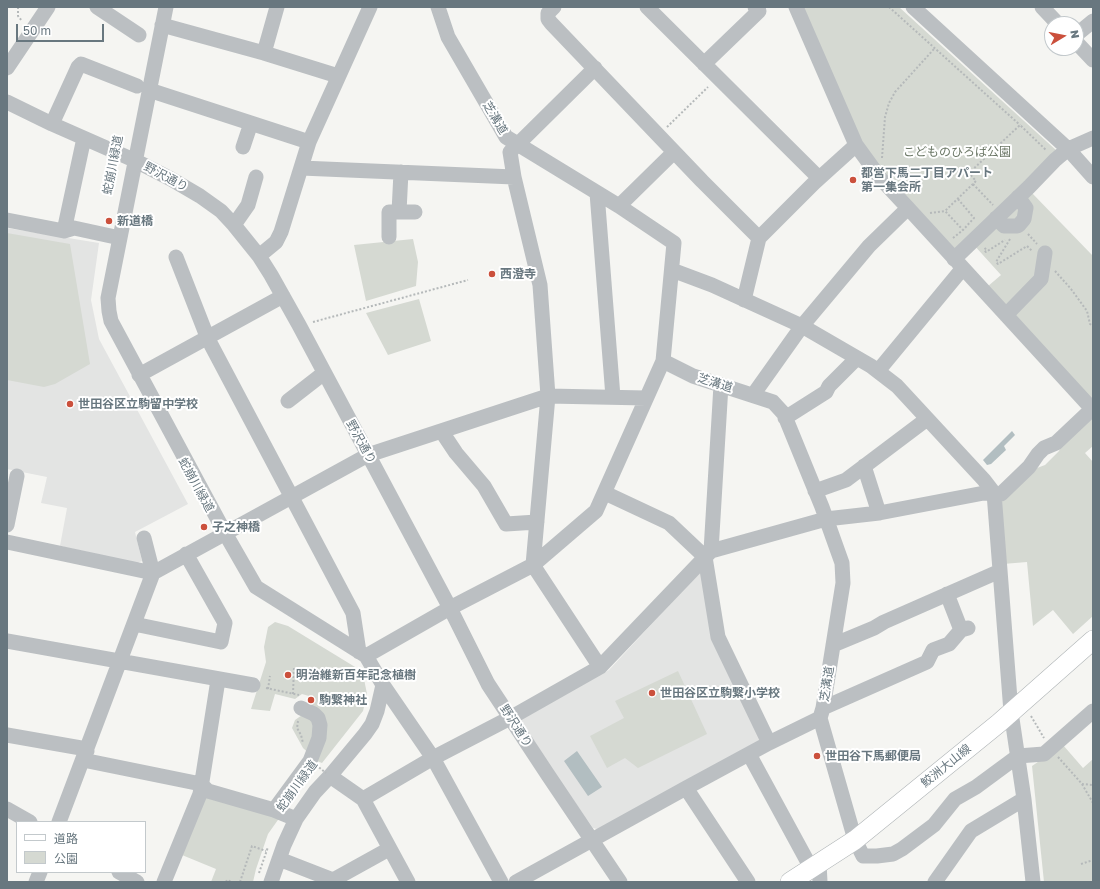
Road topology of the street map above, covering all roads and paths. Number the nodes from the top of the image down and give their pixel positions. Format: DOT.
graph roads {
  1 [pos="18,7"];
  2 [pos="48,7"];
  3 [pos="97,7"];
  4 [pos="166,7"];
  5 [pos="277,7"];
  6 [pos="370,7"];
  7 [pos="438,7"];
  8 [pos="554,7"];
  9 [pos="647,7"];
  10 [pos="755,7"];
  11 [pos="796,7"];
  12 [pos="889,7"];
  13 [pos="913,7"];
  14 [pos="1042,7"];
  15 [pos="1050,16"];
  16 [pos="22,21"];
  17 [pos="1093,21"];
  18 [pos="162,25"];
  19 [pos="1084,28"];
  20 [pos="139,35"];
  21 [pos="934,48"];
  22 [pos="264,53"];
  23 [pos="704,64"];
  24 [pos="7,68"];
  25 [pos="595,68"];
  26 [pos="338,76"];
  27 [pos="718,77"];
  28 [pos="143,88"];
  29 [pos="7,102"];
  30 [pos="1031,114"];
  31 [pos="52,124"];
  32 [pos="255,125"];
  33 [pos="1020,126"];
  34 [pos="659,135"];
  35 [pos="84,138"];
  36 [pos="1093,138"];
  37 [pos="309,142"];
  38 [pos="517,145"];
  39 [pos="856,145"];
  40 [pos="243,147"];
  41 [pos="1068,149"];
  42 [pos="674,152"];
  43 [pos="878,153"];
  44 [pos="882,158"];
  45 [pos="136,161"];
  46 [pos="886,163"];
  47 [pos="301,168"];
  48 [pos="401,172"];
  49 [pos="256,177"];
  50 [pos="514,177"];
  51 [pos="1093,177"];
  52 [pos="819,178"];
  53 [pos="973,184"];
  54 [pos="597,193"];
  55 [pos="1018,198"];
  56 [pos="958,199"];
  57 [pos="619,206"];
  58 [pos="908,208"];
  59 [pos="925,208"];
  60 [pos="945,211"];
  61 [pos="399,212"];
  62 [pos="414,212"];
  63 [pos="998,216"];
  64 [pos="7,220"];
  65 [pos="234,225"];
  66 [pos="1020,226"];
  67 [pos="963,230"];
  68 [pos="64,231"];
  69 [pos="389,237"];
  70 [pos="120,238"];
  71 [pos="759,238"];
  72 [pos="989,244"];
  73 [pos="944,248"];
  74 [pos="259,256"];
  75 [pos="176,257"];
  76 [pos="1044,257"];
  77 [pos="959,264"];
  78 [pos="672,270"];
  79 [pos="468,280"];
  80 [pos="283,296"];
  81 [pos="744,300"];
  82 [pos="1006,315"];
  83 [pos="310,323"];
  84 [pos="802,326"];
  85 [pos="1093,326"];
  86 [pos="208,338"];
  87 [pos="857,358"];
  88 [pos="662,361"];
  89 [pos="878,371"];
  90 [pos="324,373"];
  91 [pos="139,375"];
  92 [pos="721,385"];
  93 [pos="753,395"];
  94 [pos="548,396"];
  95 [pos="613,397"];
  96 [pos="646,398"];
  97 [pos="288,401"];
  98 [pos="1093,409"];
  99 [pos="785,418"];
  100 [pos="927,419"];
  101 [pos="442,432"];
  102 [pos="368,455"];
  103 [pos="864,466"];
  104 [pos="13,483"];
  105 [pos="815,491"];
  106 [pos="605,493"];
  107 [pos="994,493"];
  108 [pos="292,497"];
  109 [pos="879,513"];
  110 [pos="826,519"];
  111 [pos="537,522"];
  112 [pos="7,525"];
  113 [pos="225,534"];
  114 [pos="144,538"];
  115 [pos="7,542"];
  116 [pos="186,554"];
  117 [pos="708,554"];
  118 [pos="533,565"];
  119 [pos="1000,571"];
  120 [pos="153,573"];
  121 [pos="947,594"];
  122 [pos="450,608"];
  123 [pos="134,624"];
  124 [pos="1093,640"];
  125 [pos="7,641"];
  126 [pos="833,645"];
  127 [pos="363,654"];
  128 [pos="120,662"];
  129 [pos="294,667"];
  130 [pos="600,667"];
  131 [pos="270,676"];
  132 [pos="218,680"];
  133 [pos="253,685"];
  134 [pos="383,685"];
  135 [pos="268,688"];
  136 [pos="293,694"];
  137 [pos="301,708"];
  138 [pos="1093,711"];
  139 [pos="1011,712"];
  140 [pos="821,713"];
  141 [pos="1031,716"];
  142 [pos="510,718"];
  143 [pos="7,735"];
  144 [pos="301,735"];
  145 [pos="768,743"];
  146 [pos="1051,748"];
  147 [pos="749,754"];
  148 [pos="85,756"];
  149 [pos="1018,756"];
  150 [pos="433,758"];
  151 [pos="316,765"];
  152 [pos="324,772"];
  153 [pos="202,784"];
  154 [pos="1082,784"];
  155 [pos="1093,785"];
  156 [pos="686,788"];
  157 [pos="363,799"];
  158 [pos="1024,799"];
  159 [pos="1093,803"];
  160 [pos="7,809"];
  161 [pos="274,810"];
  162 [pos="296,819"];
  163 [pos="28,821"];
  164 [pos="59,821"];
  165 [pos="854,840"];
  166 [pos="592,841"];
  167 [pos="270,844"];
  168 [pos="389,849"];
  169 [pos="266,851"];
  170 [pos="280,859"];
  171 [pos="1093,860"];
  172 [pos="1081,864"];
  173 [pos="817,871"];
  174 [pos="121,873"];
  175 [pos="265,880"];
  176 [pos="137,882"];
  177 [pos="164,882"];
  178 [pos="226,882"];
  179 [pos="232,882"];
  180 [pos="240,882"];
  181 [pos="408,882"];
  182 [pos="501,882"];
  183 [pos="516,882"];
  184 [pos="620,882"];
  185 [pos="748,882"];
  186 [pos="790,882"];
  187 [pos="935,882"];
  188 [pos="1033,882"];
  1 -- 16 [label="path"];
  2 -- 24 [label="street"];
  3 -- 20 [label="street"];
  4 -- 18 [label="street"];
  5 -- 22 [label="street"];
  6 -- 26 [label="street"];
  7 -- 38 [label="street, 芝溝道"];
  8 -- 25 [label="street"];
  9 -- 23 [label="street"];
  10 -- 23 [label="street"];
  11 -- 39 [label="street"];
  12 -- 21 [label="path"];
  13 -- 30 [label="street"];
  14 -- 15 [label="street"];
  17 -- 19 [label="street"];
  18 -- 22 [label="street"];
  18 -- 28 [label="street"];
  21 -- 33 [label="path"];
  21 -- 44 [label="path"];
  22 -- 26 [label="street"];
  23 -- 27 [label="street"];
  25 -- 34 [label="street"];
  25 -- 38 [label="street"];
  26 -- 37 [label="street"];
  27 -- 34 [label="path"];
  27 -- 52 [label="street"];
  28 -- 31 [label="street"];
  28 -- 32 [label="street"];
  28 -- 45 [label="street"];
  29 -- 31 [label="street, 野沢通り"];
  30 -- 33 [label="path"];
  30 -- 41 [label="street"];
  31 -- 35 [label="street, 野沢通り"];
  32 -- 37 [label="street"];
  32 -- 40 [label="street"];
  33 -- 41 [label="path"];
  33 -- 53 [label="path"];
  34 -- 42 [label="street"];
  35 -- 45 [label="street, 野沢通り"];
  35 -- 68 [label="street"];
  36 -- 41 [label="street"];
  37 -- 47 [label="street"];
  38 -- 50 [label="street"];
  38 -- 54 [label="street, 芝溝道"];
  39 -- 52 [label="street"];
  39 -- 58 [label="street"];
  41 -- 51 [label="street"];
  41 -- 55 [label="street"];
  42 -- 57 [label="street"];
  42 -- 71 [label="street"];
  43 -- 44 [label="path"];
  44 -- 46 [label="path"];
  45 -- 65 [label="street, 野沢通り"];
  45 -- 70 [label="street"];
  47 -- 48 [label="street"];
  47 -- 74 [label="street"];
  48 -- 50 [label="street"];
  48 -- 61 [label="street"];
  49 -- 65 [label="street"];
  50 -- 94 [label="street"];
  52 -- 71 [label="street"];
  53 -- 56 [label="path"];
  53 -- 63 [label="path"];
  54 -- 57 [label="street, 芝溝道"];
  54 -- 95 [label="street"];
  55 -- 63 [label="street"];
  55 -- 66 [label="street"];
  56 -- 60 [label="path"];
  56 -- 67 [label="path"];
  57 -- 78 [label="street, 芝溝道"];
  58 -- 73 [label="street"];
  58 -- 84 [label="street"];
  59 -- 60 [label="path"];
  60 -- 67 [label="path"];
  61 -- 62 [label="street"];
  61 -- 69 [label="street"];
  63 -- 66 [label="street"];
  63 -- 77 [label="street"];
  64 -- 68 [label="street"];
  65 -- 74 [label="street, 野沢通り"];
  66 -- 76 [label="path"];
  67 -- 73 [label="path"];
  68 -- 70 [label="street"];
  70 -- 91 [label="street"];
  71 -- 81 [label="street"];
  72 -- 76 [label="path"];
  73 -- 77 [label="street"];
  74 -- 80 [label="street, 野沢通り"];
  75 -- 86 [label="street"];
  76 -- 82 [label="street"];
  76 -- 85 [label="path"];
  77 -- 82 [label="street"];
  77 -- 89 [label="street"];
  78 -- 81 [label="street"];
  78 -- 88 [label="street, 芝溝道"];
  79 -- 83 [label="path"];
  80 -- 86 [label="street"];
  80 -- 90 [label="street, 野沢通り"];
  81 -- 84 [label="street"];
  82 -- 98 [label="street"];
  84 -- 87 [label="street"];
  84 -- 93 [label="street"];
  86 -- 91 [label="street"];
  86 -- 108 [label="street"];
  87 -- 89 [label="street"];
  87 -- 99 [label="street"];
  88 -- 92 [label="street, 芝溝道"];
  88 -- 96 [label="street"];
  89 -- 100 [label="street"];
  90 -- 97 [label="street"];
  90 -- 102 [label="street, 野沢通り"];
  91 -- 113 [label="street"];
  92 -- 93 [label="street, 芝溝道"];
  92 -- 117 [label="street"];
  93 -- 99 [label="street, 芝溝道"];
  94 -- 95 [label="street"];
  94 -- 101 [label="street"];
  94 -- 111 [label="street"];
  95 -- 96 [label="street"];
  96 -- 106 [label="street"];
  98 -- 107 [label="street"];
  99 -- 105 [label="street, 芝溝道"];
  100 -- 103 [label="street"];
  100 -- 107 [label="street"];
  101 -- 102 [label="street"];
  101 -- 111 [label="street"];
  102 -- 108 [label="street"];
  102 -- 122 [label="street, 野沢通り"];
  103 -- 105 [label="street"];
  103 -- 109 [label="street"];
  104 -- 112 [label="street"];
  105 -- 110 [label="street, 芝溝道"];
  106 -- 117 [label="street"];
  106 -- 118 [label="street"];
  107 -- 109 [label="street"];
  107 -- 119 [label="street"];
  108 -- 113 [label="street"];
  108 -- 127 [label="street"];
  109 -- 110 [label="street"];
  110 -- 117 [label="street"];
  110 -- 126 [label="street, 芝溝道"];
  111 -- 118 [label="street"];
  113 -- 116 [label="street"];
  113 -- 127 [label="street"];
  114 -- 120 [label="street"];
  115 -- 120 [label="street"];
  116 -- 120 [label="street"];
  116 -- 123 [label="street"];
  117 -- 130 [label="street"];
  117 -- 145 [label="street"];
  118 -- 122 [label="street"];
  118 -- 130 [label="street"];
  119 -- 121 [label="street"];
  119 -- 139 [label="street"];
  120 -- 123 [label="street"];
  121 -- 126 [label="street"];
  121 -- 140 [label="street"];
  122 -- 127 [label="street"];
  122 -- 142 [label="street, 野沢通り"];
  123 -- 128 [label="street"];
  124 -- 139 [label="main road, 鮫洲大山線"];
  125 -- 128 [label="street"];
  126 -- 140 [label="street, 芝溝道"];
  127 -- 134 [label="street"];
  128 -- 132 [label="street"];
  128 -- 148 [label="street"];
  129 -- 136 [label="path"];
  130 -- 142 [label="street"];
  131 -- 135 [label="path"];
  132 -- 133 [label="street"];
  132 -- 153 [label="street"];
  133 -- 135 [label="path"];
  134 -- 150 [label="street"];
  134 -- 152 [label="street"];
  135 -- 136 [label="path"];
  136 -- 137 [label="path"];
  137 -- 144 [label="path"];
  137 -- 161 [label="street"];
  138 -- 146 [label="street"];
  139 -- 149 [label="street"];
  139 -- 165 [label="main road, 鮫洲大山線"];
  140 -- 145 [label="street"];
  140 -- 165 [label="street, 芝溝道"];
  141 -- 146 [label="path"];
  142 -- 150 [label="street"];
  142 -- 166 [label="street, 野沢通り"];
  143 -- 148 [label="street"];
  145 -- 147 [label="street"];
  146 -- 149 [label="street"];
  146 -- 154 [label="path"];
  147 -- 156 [label="street"];
  147 -- 173 [label="street"];
  148 -- 153 [label="street"];
  148 -- 164 [label="street"];
  149 -- 158 [label="street"];
  149 -- 165 [label="street, 芝溝道"];
  150 -- 157 [label="street"];
  150 -- 182 [label="street"];
  151 -- 152 [label="path, bridge"];
  152 -- 157 [label="street"];
  152 -- 162 [label="street"];
  153 -- 161 [label="street"];
  153 -- 177 [label="street"];
  154 -- 155 [label="path"];
  154 -- 159 [label="path"];
  156 -- 166 [label="street"];
  156 -- 185 [label="street"];
  157 -- 168 [label="street"];
  158 -- 187 [label="street"];
  158 -- 188 [label="street"];
  160 -- 163 [label="street"];
  161 -- 162 [label="street"];
  162 -- 170 [label="street"];
  165 -- 173 [label="main road, 鮫洲大山線"];
  166 -- 183 [label="street"];
  166 -- 184 [label="street, 野沢通り"];
  167 -- 169 [label="path"];
  168 -- 170 [label="street"];
  168 -- 181 [label="street"];
  169 -- 175 [label="path"];
  169 -- 180 [label="path"];
  170 -- 175 [label="street"];
  171 -- 172 [label="path"];
  173 -- 186 [label="main road, 鮫洲大山線"];
  174 -- 176 [label="street"];
  178 -- 179 [label="path"];
}
